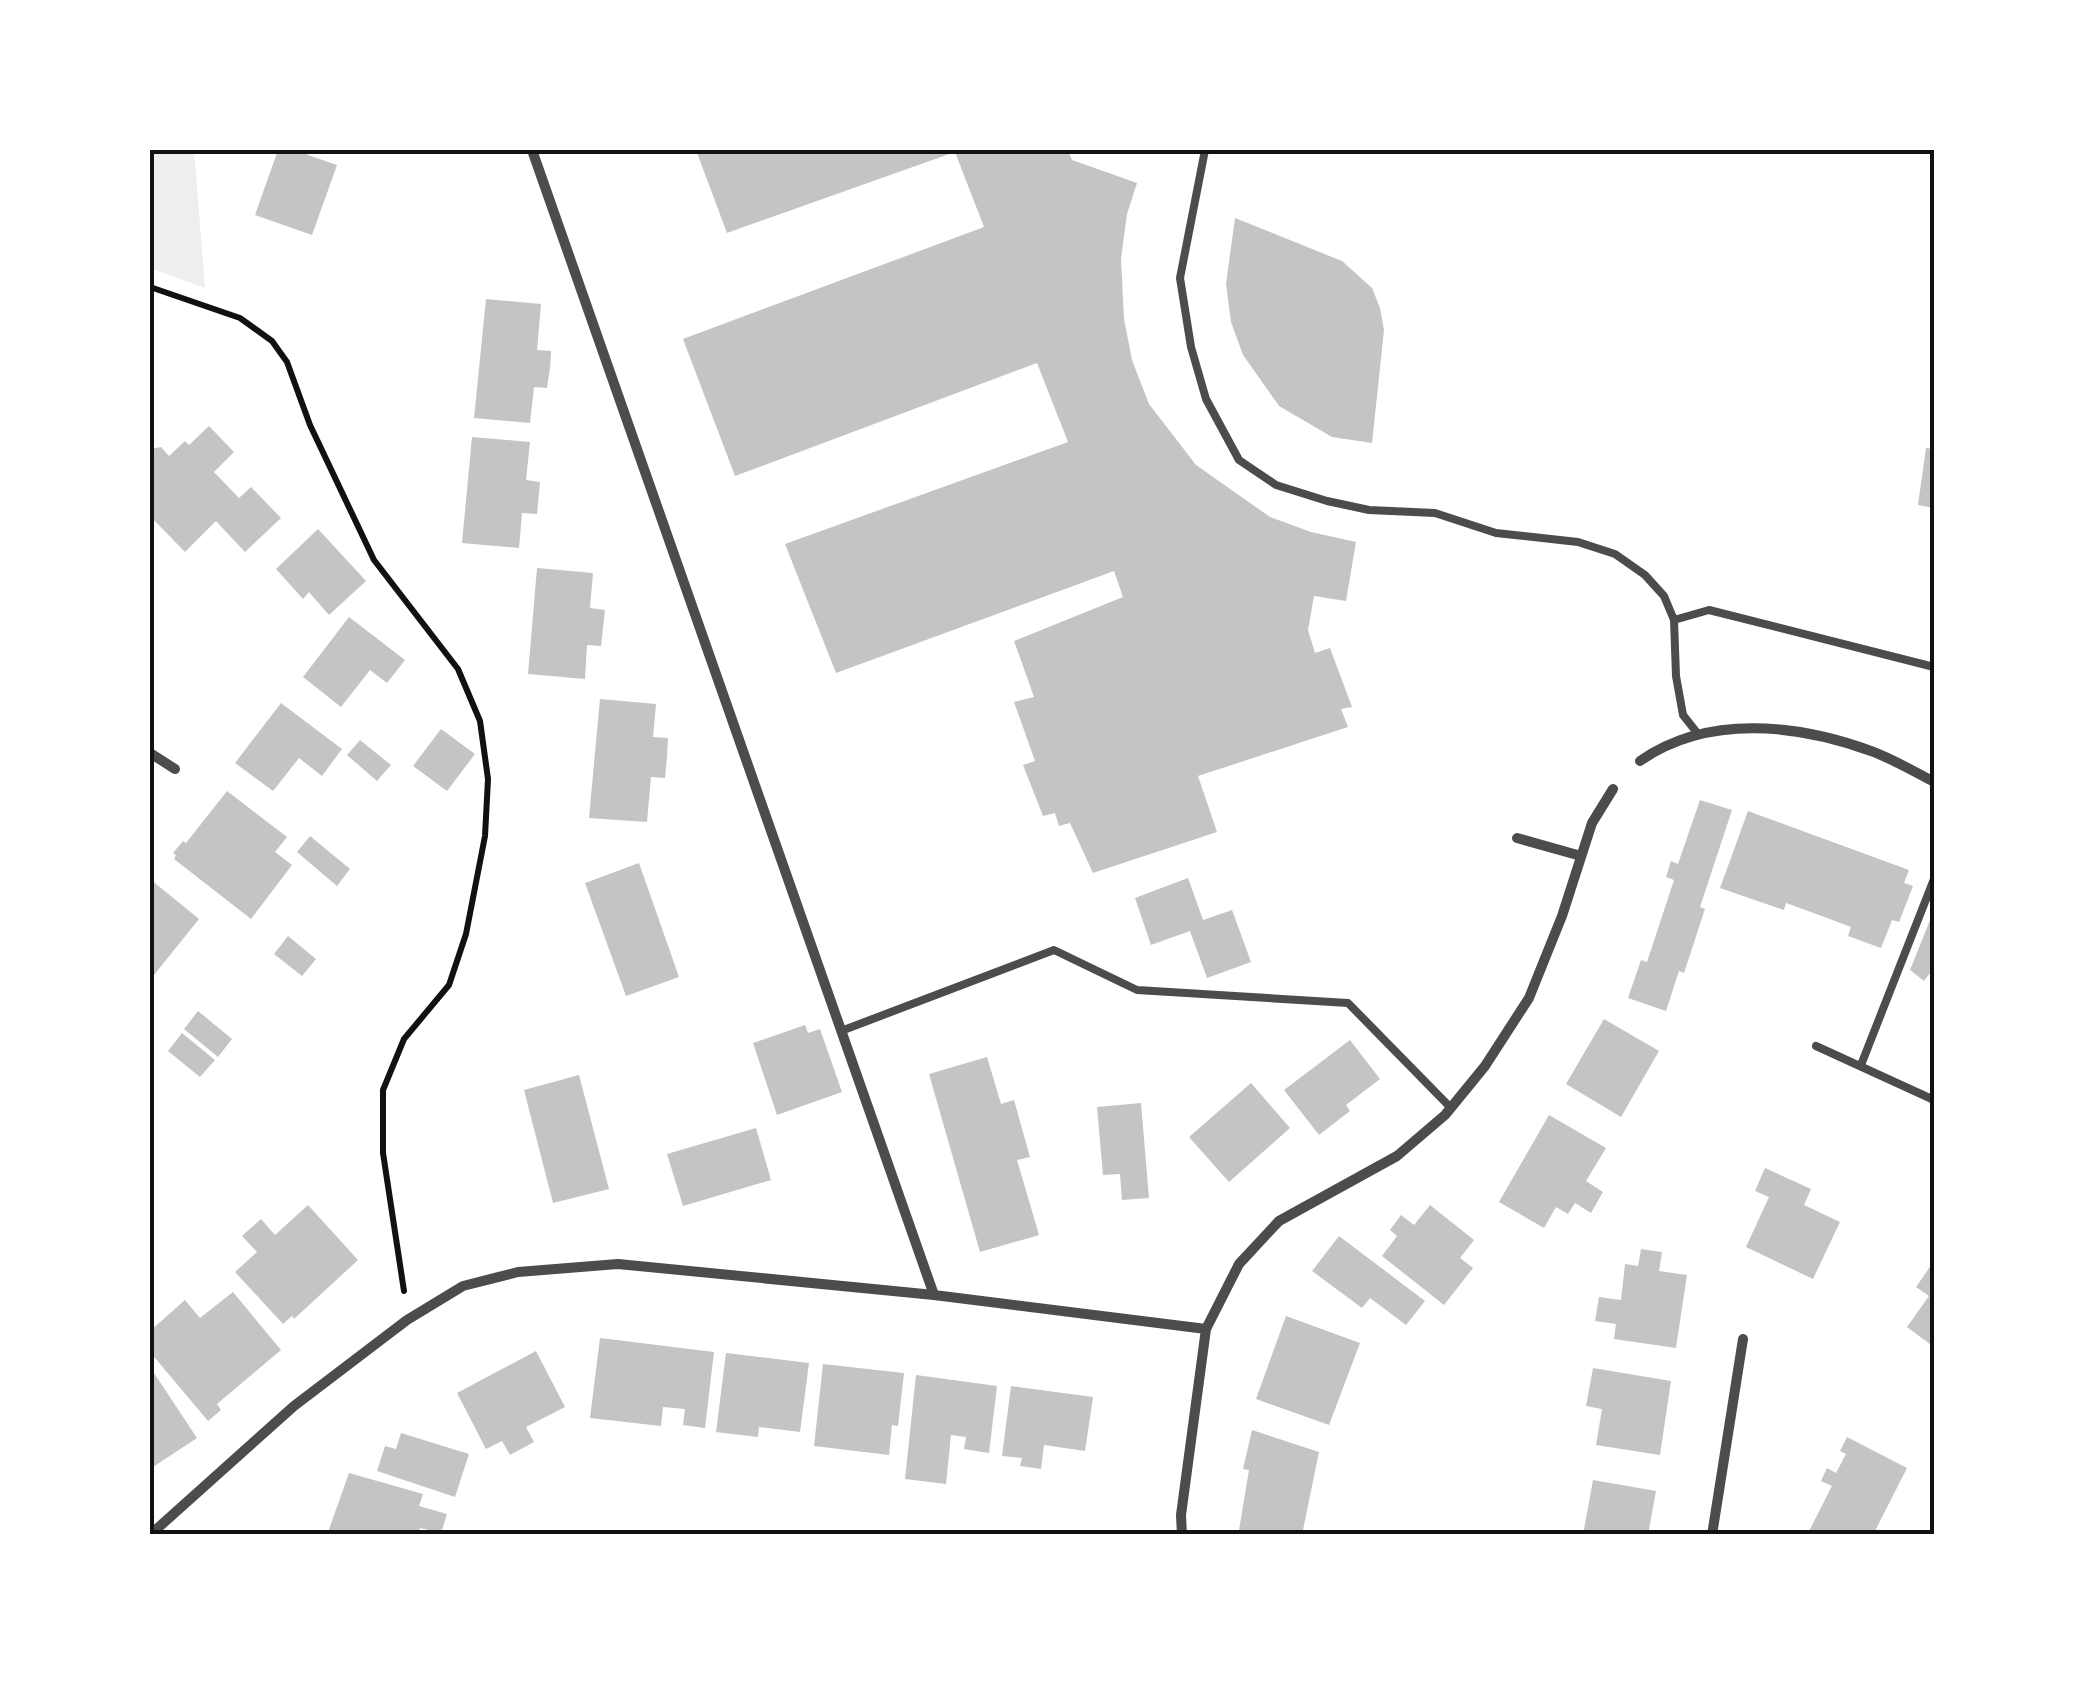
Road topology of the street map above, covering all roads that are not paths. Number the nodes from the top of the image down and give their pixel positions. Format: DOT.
graph roads {
  1 [pos="532,150"];
  2 [pos="1205,150"];
  3 [pos="1674,620"];
  4 [pos="1934,667"];
  5 [pos="1698,734"];
  6 [pos="150,754"];
  7 [pos="1640,761"];
  8 [pos="175,769"];
  9 [pos="1934,782"];
  10 [pos="1613,789"];
  11 [pos="1518,838"];
  12 [pos="1582,856"];
  13 [pos="1934,878"];
  14 [pos="841,1030"];
  15 [pos="1816,1046"];
  16 [pos="1862,1064"];
  17 [pos="1934,1100"];
  18 [pos="1452,1108"];
  19 [pos="934,1295"];
  20 [pos="1206,1329"];
  21 [pos="1743,1339"];
  22 [pos="150,1535"];
  23 [pos="1182,1535"];
  24 [pos="1712,1535"];
  1 -- 14 [label="street"];
  2 -- 3 [label="lane"];
  3 -- 4 [label="lane"];
  3 -- 5 [label="lane"];
  5 -- 7 [label="street"];
  5 -- 9 [label="street"];
  6 -- 8 [label="street"];
  10 -- 12 [label="street"];
  11 -- 12 [label="street"];
  12 -- 18 [label="street"];
  13 -- 16 [label="lane"];
  14 -- 18 [label="lane"];
  14 -- 19 [label="street"];
  15 -- 16 [label="lane"];
  16 -- 17 [label="lane"];
  18 -- 20 [label="street"];
  19 -- 20 [label="street"];
  19 -- 22 [label="street"];
  20 -- 23 [label="street"];
  21 -- 24 [label="street"];
}
